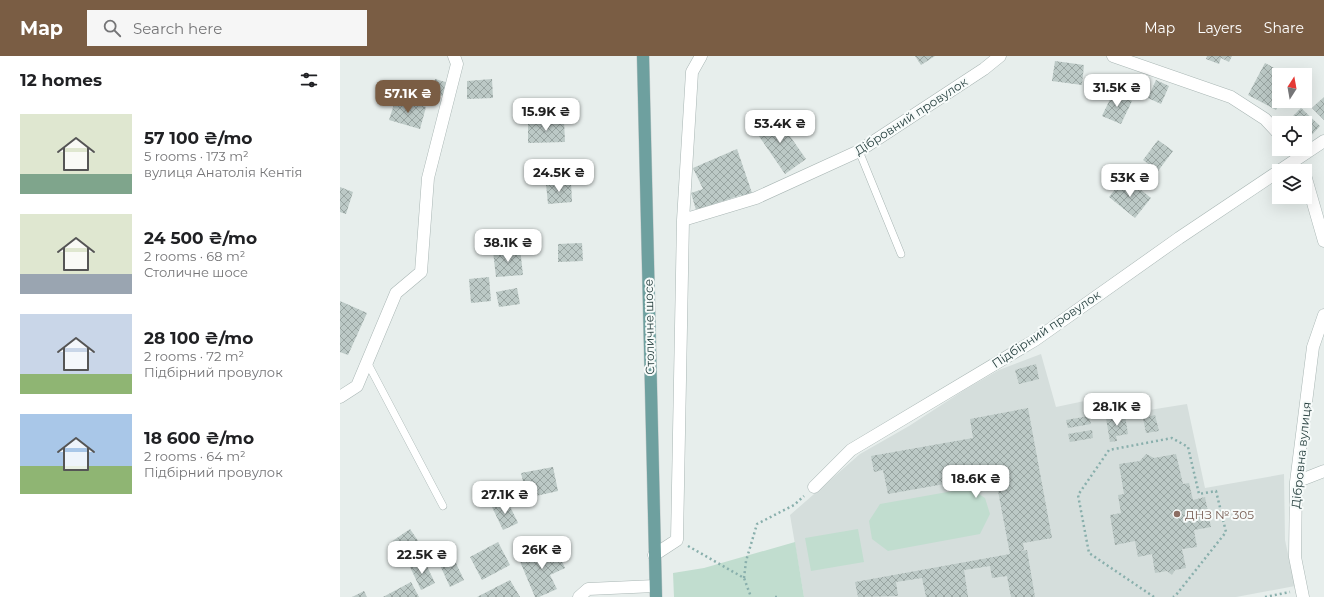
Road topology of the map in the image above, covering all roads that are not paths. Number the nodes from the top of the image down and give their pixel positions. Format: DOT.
graph roads {
  1 [pos="454,56"];
  2 [pos="643,56"];
  3 [pos="701,56"];
  4 [pos="1000,56"];
  5 [pos="1113,56"];
  6 [pos="1272,126"];
  7 [pos="1324,141"];
  8 [pos="1312,146"];
  9 [pos="859,151"];
  10 [pos="1293,156"];
  11 [pos="1286,164"];
  12 [pos="1272,176"];
  13 [pos="1312,199"];
  14 [pos="683,220"];
  15 [pos="1324,241"];
  16 [pos="901,254"];
  17 [pos="1324,315"];
  18 [pos="367,362"];
  19 [pos="340,398"];
  20 [pos="1324,471"];
  21 [pos="1296,482"];
  22 [pos="814,487"];
  23 [pos="443,506"];
  24 [pos="654,555"];
  25 [pos="655,591"];
  26 [pos="1303,594"];
  27 [pos="579,597"];
  1 -- 18 [label="street"];
  2 -- 24 [label="main road, Столичне шосе"];
  3 -- 14 [label="street"];
  4 -- 9 [label="street, Дібровний провулок"];
  5 -- 6 [label="street"];
  7 -- 8 [label="street, Підбірний провулок"];
  9 -- 14 [label="street, Дібровний провулок"];
  9 -- 16 [label="lane"];
  10 -- 11 [label="street, Підбірний провулок"];
  12 -- 22 [label="street, Підбірний провулок"];
  13 -- 15 [label="street"];
  14 -- 24 [label="street"];
  17 -- 21 [label="street, Дібровна вулиця"];
  18 -- 19 [label="street"];
  18 -- 23 [label="lane"];
  20 -- 21 [label="street"];
  21 -- 26 [label="street, Дібровна вулиця"];
  24 -- 25 [label="main road, Столичне шосе"];
  25 -- 27 [label="street"];
}
